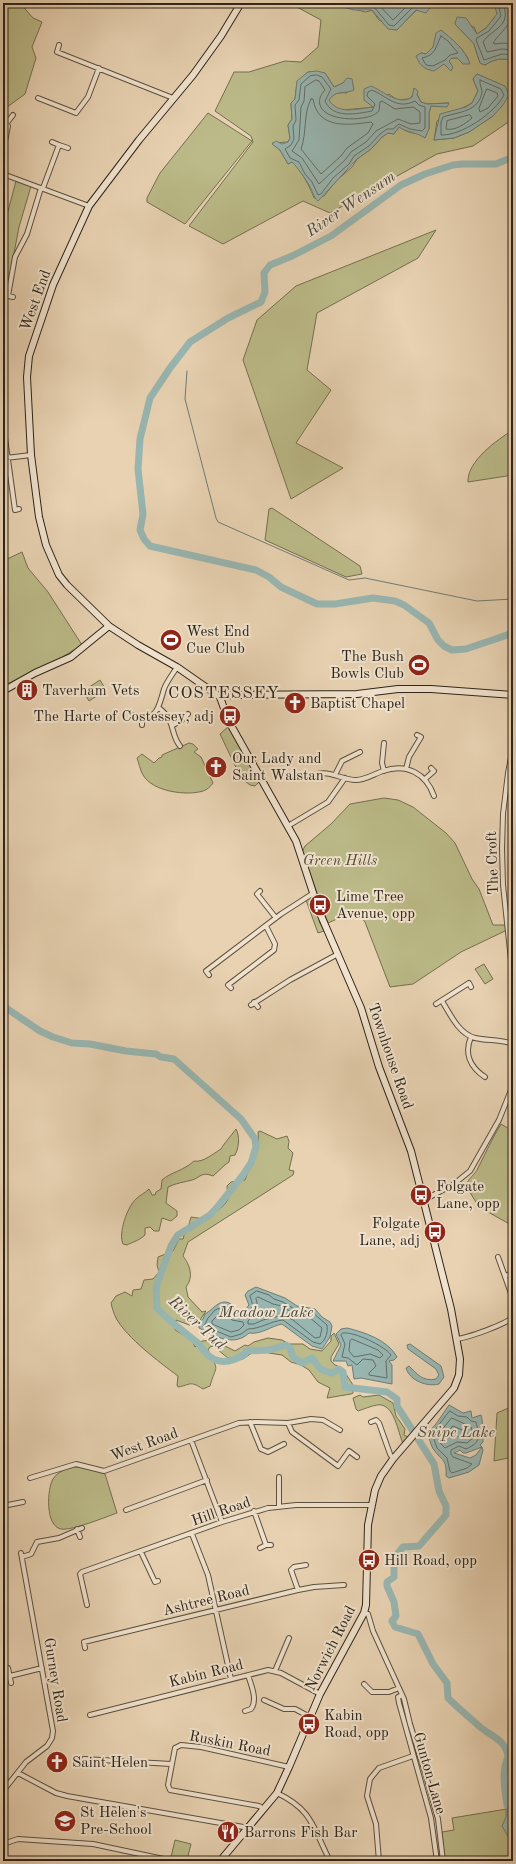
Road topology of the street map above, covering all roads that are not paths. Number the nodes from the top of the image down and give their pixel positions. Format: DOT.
graph roads {
  1 [pos="241,3"];
  2 [pos="59,45"];
  3 [pos="99,68"];
  4 [pos="38,98"];
  5 [pos="173,98"];
  6 [pos="13,115"];
  7 [pos="5,125"];
  8 [pos="52,142"];
  9 [pos="59,145"];
  10 [pos="68,148"];
  11 [pos="3,152"];
  12 [pos="3,174"];
  13 [pos="42,188"];
  14 [pos="89,206"];
  15 [pos="13,297"];
  16 [pos="3,424"];
  17 [pos="31,455"];
  18 [pos="6,458"];
  19 [pos="19,509"];
  20 [pos="109,626"];
  21 [pos="177,667"];
  22 [pos="3,691"];
  23 [pos="513,695"];
  24 [pos="220,697"];
  25 [pos="159,708"];
  26 [pos="134,715"];
  27 [pos="187,717"];
  28 [pos="142,718"];
  29 [pos="142,725"];
  30 [pos="172,725"];
  31 [pos="421,737"];
  32 [pos="178,745"];
  33 [pos="513,747"];
  34 [pos="389,749"];
  35 [pos="357,752"];
  36 [pos="406,768"];
  37 [pos="384,771"];
  38 [pos="434,771"];
  39 [pos="314,775"];
  40 [pos="335,775"];
  41 [pos="344,778"];
  42 [pos="425,780"];
  43 [pos="434,796"];
  44 [pos="288,826"];
  45 [pos="257,894"];
  46 [pos="312,894"];
  47 [pos="276,918"];
  48 [pos="266,926"];
  49 [pos="338,954"];
  50 [pos="206,971"];
  51 [pos="513,979"];
  52 [pos="469,983"];
  53 [pos="231,988"];
  54 [pos="442,1001"];
  55 [pos="436,1004"];
  56 [pos="258,1008"];
  57 [pos="471,1037"];
  58 [pos="513,1044"];
  59 [pos="480,1074"];
  60 [pos="485,1077"];
  61 [pos="477,1078"];
  62 [pos="513,1085"];
  63 [pos="508,1100"];
  64 [pos="513,1102"];
  65 [pos="424,1200"];
  66 [pos="498,1257"];
  67 [pos="513,1273"];
  68 [pos="505,1276"];
  69 [pos="513,1299"];
  70 [pos="513,1317"];
  71 [pos="456,1339"];
  72 [pos="250,1422"];
  73 [pos="371,1422"];
  74 [pos="288,1424"];
  75 [pos="340,1430"];
  76 [pos="417,1432"];
  77 [pos="191,1440"];
  78 [pos="284,1444"];
  79 [pos="357,1457"];
  80 [pos="393,1459"];
  81 [pos="279,1477"];
  82 [pos="30,1478"];
  83 [pos="207,1480"];
  84 [pos="23,1502"];
  85 [pos="371,1505"];
  86 [pos="3,1506"];
  87 [pos="279,1506"];
  88 [pos="126,1510"];
  89 [pos="254,1511"];
  90 [pos="222,1522"];
  91 [pos="192,1534"];
  92 [pos="80,1537"];
  93 [pos="271,1545"];
  94 [pos="266,1546"];
  95 [pos="260,1548"];
  96 [pos="141,1552"];
  97 [pos="306,1565"];
  98 [pos="158,1581"];
  99 [pos="341,1584"];
  100 [pos="298,1590"];
  101 [pos="85,1603"];
  102 [pos="215,1611"];
  103 [pos="364,1613"];
  104 [pos="289,1638"];
  105 [pos="85,1648"];
  106 [pos="8,1668"];
  107 [pos="42,1668"];
  108 [pos="275,1671"];
  109 [pos="248,1675"];
  110 [pos="10,1676"];
  111 [pos="231,1679"];
  112 [pos="11,1683"];
  113 [pos="364,1684"];
  114 [pos="399,1688"];
  115 [pos="320,1694"];
  116 [pos="402,1695"];
  117 [pos="264,1700"];
  118 [pos="254,1704"];
  119 [pos="245,1711"];
  120 [pos="257,1711"];
  121 [pos="93,1713"];
  122 [pos="310,1718"];
  123 [pos="413,1756"];
  124 [pos="84,1759"];
  125 [pos="171,1764"];
  126 [pos="289,1767"];
  127 [pos="18,1773"];
  128 [pos="3,1791"];
  129 [pos="277,1793"];
  130 [pos="264,1809"];
  131 [pos="249,1828"];
  132 [pos="3,1844"];
  133 [pos="173,1861"];
  134 [pos="220,1861"];
  135 [pos="330,1861"];
  136 [pos="379,1861"];
  137 [pos="437,1861"];
  138 [pos="443,1861"];
  1 -- 5 [label="street, West End"];
  2 -- 3 [label="street"];
  3 -- 4 [label="street"];
  3 -- 5 [label="street"];
  5 -- 14 [label="street, West End"];
  6 -- 7 [label="street"];
  7 -- 11 [label="street"];
  8 -- 9 [label="street"];
  9 -- 10 [label="street"];
  9 -- 13 [label="street"];
  12 -- 13 [label="street"];
  13 -- 14 [label="street"];
  13 -- 15 [label="street"];
  14 -- 17 [label="street, West End"];
  16 -- 18 [label="street"];
  17 -- 18 [label="street"];
  17 -- 20 [label="street, West End"];
  18 -- 19 [label="street"];
  20 -- 21 [label="street, West End"];
  20 -- 22 [label="street"];
  21 -- 24 [label="street, West End"];
  21 -- 25 [label="street"];
  23 -- 24 [label="street"];
  24 -- 44 [label="street, Townhouse Road"];
  25 -- 28 [label="street"];
  25 -- 30 [label="street"];
  26 -- 28 [label="street"];
  27 -- 30 [label="street"];
  28 -- 29 [label="street"];
  30 -- 32 [label="street"];
  31 -- 36 [label="street"];
  33 -- 51 [label="street, The Croft"];
  34 -- 37 [label="street"];
  35 -- 40 [label="street"];
  36 -- 37 [label="street"];
  36 -- 42 [label="street"];
  37 -- 41 [label="street"];
  38 -- 42 [label="street"];
  39 -- 40 [label="street"];
  40 -- 41 [label="street"];
  41 -- 44 [label="street"];
  42 -- 43 [label="street"];
  44 -- 46 [label="street, Townhouse Road"];
  45 -- 47 [label="street"];
  46 -- 47 [label="street"];
  46 -- 49 [label="street, Townhouse Road"];
  47 -- 48 [label="street"];
  48 -- 50 [label="street"];
  48 -- 53 [label="street"];
  49 -- 56 [label="street"];
  49 -- 65 [label="street, Townhouse Road"];
  52 -- 54 [label="street"];
  54 -- 55 [label="street"];
  54 -- 57 [label="street"];
  57 -- 58 [label="street"];
  57 -- 59 [label="street"];
  59 -- 60 [label="street"];
  59 -- 61 [label="street"];
  62 -- 63 [label="street"];
  63 -- 64 [label="street"];
  63 -- 65 [label="street"];
  65 -- 71 [label="street, Townhouse Road"];
  66 -- 68 [label="street"];
  67 -- 68 [label="street"];
  68 -- 69 [label="street"];
  70 -- 71 [label="street"];
  71 -- 76 [label="street, Townhouse Road"];
  72 -- 74 [label="street, West Road"];
  72 -- 77 [label="street, West Road"];
  72 -- 78 [label="street"];
  73 -- 80 [label="street"];
  74 -- 75 [label="street, West Road"];
  74 -- 79 [label="street"];
  76 -- 80 [label="street, Norwich Road"];
  77 -- 82 [label="street, West Road"];
  77 -- 83 [label="street"];
  80 -- 85 [label="street, Norwich Road"];
  81 -- 87 [label="street"];
  83 -- 88 [label="street"];
  83 -- 90 [label="street"];
  84 -- 86 [label="street"];
  85 -- 87 [label="street, Hill Road"];
  85 -- 103 [label="street, Norwich Road"];
  87 -- 89 [label="street, Hill Road"];
  89 -- 90 [label="street, Hill Road"];
  89 -- 94 [label="street"];
  90 -- 91 [label="street, Hill Road"];
  91 -- 96 [label="street, Hill Road"];
  91 -- 102 [label="street"];
  92 -- 107 [label="street, Gurney Road"];
  93 -- 94 [label="street"];
  94 -- 95 [label="street"];
  96 -- 98 [label="street"];
  96 -- 101 [label="street, Hill Road"];
  97 -- 100 [label="street"];
  99 -- 100 [label="street, Ashtree Road"];
  100 -- 102 [label="street, Ashtree Road"];
  102 -- 105 [label="street, Ashtree Road"];
  102 -- 111 [label="street"];
  103 -- 114 [label="street, Gunton Lane"];
  103 -- 115 [label="street, Norwich Road"];
  104 -- 108 [label="street"];
  106 -- 110 [label="street"];
  107 -- 110 [label="street"];
  107 -- 127 [label="street, Gurney Road"];
  108 -- 109 [label="street, Kabin Road"];
  108 -- 115 [label="street"];
  109 -- 111 [label="street, Kabin Road"];
  109 -- 118 [label="street"];
  110 -- 112 [label="street"];
  111 -- 121 [label="street, Kabin Road"];
  113 -- 114 [label="street"];
  114 -- 116 [label="street, Gunton Lane"];
  115 -- 122 [label="street, Norwich Road"];
  116 -- 123 [label="street, Gunton Lane"];
  116 -- 138 [label="street, Gunton Lane"];
  117 -- 122 [label="street"];
  118 -- 119 [label="street"];
  118 -- 120 [label="street"];
  122 -- 126 [label="street, Norwich Road"];
  123 -- 136 [label="street"];
  123 -- 137 [label="street, Gunton Lane"];
  124 -- 125 [label="street"];
  125 -- 126 [label="street, Ruskin Road"];
  125 -- 130 [label="street, Ruskin Road"];
  126 -- 129 [label="street, Norwich Road"];
  127 -- 128 [label="street, Gurney Road"];
  127 -- 131 [label="street"];
  129 -- 130 [label="street, Norwich Road"];
  129 -- 135 [label="street"];
  130 -- 131 [label="street, Norwich Road"];
  131 -- 134 [label="street, Norwich Road"];
  132 -- 133 [label="street"];
}
